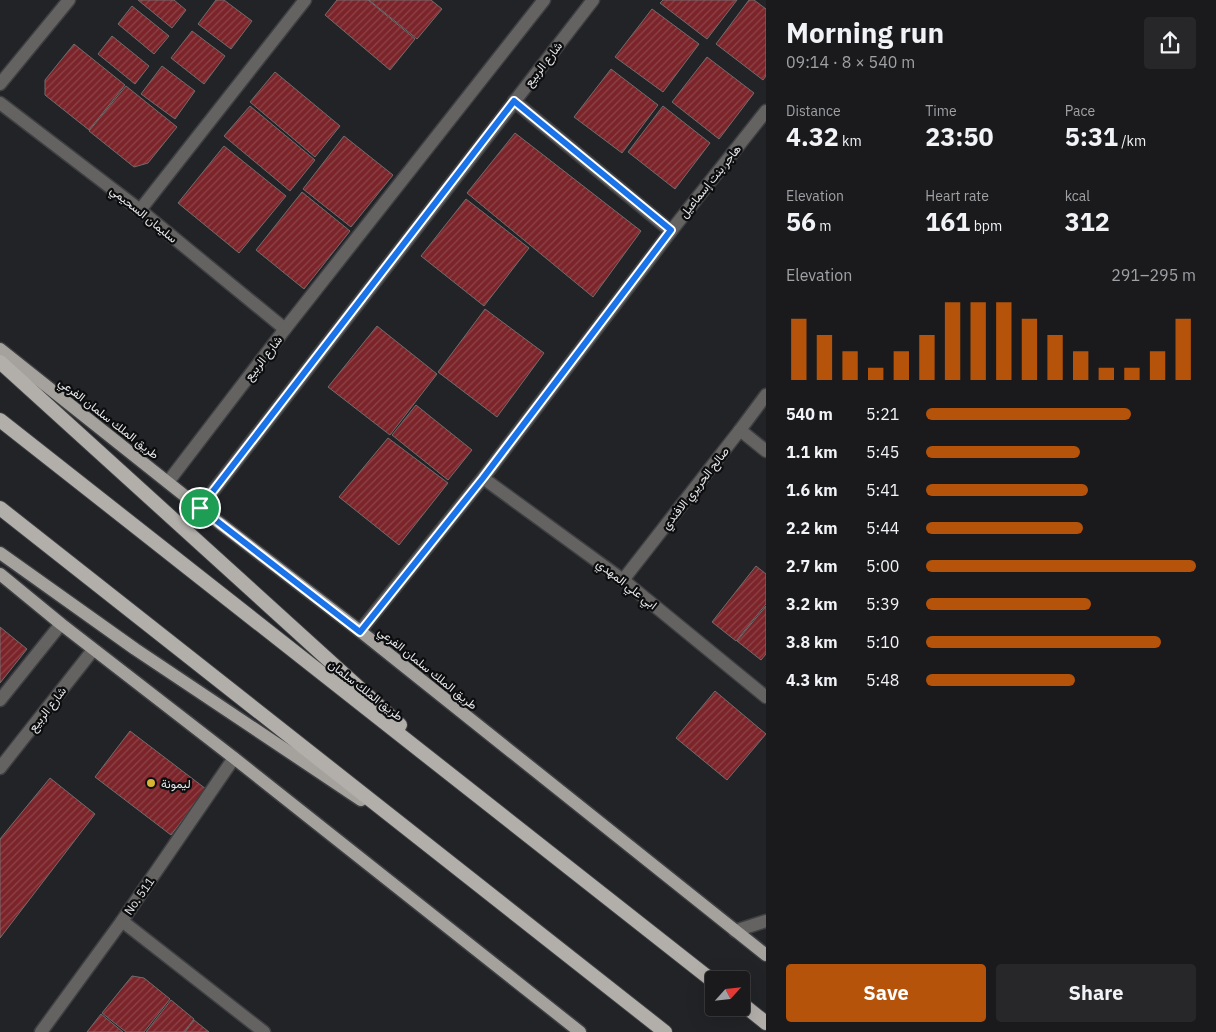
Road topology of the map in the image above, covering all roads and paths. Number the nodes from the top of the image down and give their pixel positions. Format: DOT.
graph roads {
  1 [pos="69,0"];
  2 [pos="305,0"];
  3 [pos="544,0"];
  4 [pos="593,0"];
  5 [pos="0,84"];
  6 [pos="514,101"];
  7 [pos="0,103"];
  8 [pos="766,111"];
  9 [pos="140,210"];
  10 [pos="671,230"];
  11 [pos="285,329"];
  12 [pos="0,350"];
  13 [pos="0,362"];
  14 [pos="766,395"];
  15 [pos="0,420"];
  16 [pos="740,430"];
  17 [pos="766,451"];
  18 [pos="483,478"];
  19 [pos="168,482"];
  20 [pos="0,508"];
  21 [pos="200,508"];
  22 [pos="0,553"];
  23 [pos="0,574"];
  24 [pos="623,580"];
  25 [pos="60,624"];
  26 [pos="360,632"];
  27 [pos="93,650"];
  28 [pos="766,697"];
  29 [pos="0,700"];
  30 [pos="234,758"];
  31 [pos="0,768"];
  32 [pos="489,806"];
  33 [pos="411,832"];
  34 [pos="122,921"];
  35 [pos="766,921"];
  36 [pos="735,931"];
  37 [pos="766,955"];
  38 [pos="705,975"];
  39 [pos="750,1010"];
  40 [pos="766,1023"];
  41 [pos="41,1032"];
  42 [pos="264,1032"];
  43 [pos="580,1032"];
  44 [pos="665,1032"];
  1 -- 5 [label="street"];
  2 -- 9 [label="street"];
  3 -- 11 [label="street, شارع الربيع"];
  4 -- 6 [label="street, شارع الربيع"];
  6 -- 10 [label="street"];
  6 -- 21 [label="street, شارع الربيع"];
  7 -- 9 [label="street, سليمان السحيمي"];
  8 -- 10 [label="street, هاجر بنت إسماعيل"];
  9 -- 11 [label="street, سليمان السحيمي"];
  10 -- 18 [label="street, هاجر بنت إسماعيل"];
  11 -- 19 [label="street, شارع الربيع"];
  12 -- 19 [label="main road, طريق الملك سلمان الفرعي"];
  13 -- 32 [label="highway"];
  14 -- 16 [label="street, صالح الحريري الافندي"];
  15 -- 32 [label="highway, طريق الملك سلمان"];
  16 -- 17 [label="street"];
  16 -- 24 [label="street, صالح الحريري الافندي"];
  18 -- 24 [label="street, ابي علي المهدي"];
  18 -- 26 [label="street, هاجر بنت إسماعيل"];
  19 -- 21 [label="main road, طريق الملك سلمان الفرعي"];
  20 -- 33 [label="highway"];
  21 -- 26 [label="main road, طريق الملك سلمان الفرعي"];
  22 -- 33 [label="main road"];
  23 -- 25 [label="main road"];
  24 -- 28 [label="street, ابي علي المهدي"];
  25 -- 27 [label="main road"];
  25 -- 29 [label="street"];
  26 -- 36 [label="main road, طريق الملك سلمان الفرعي"];
  27 -- 30 [label="main road"];
  27 -- 31 [label="street, شارع الربيع"];
  30 -- 34 [label="street, No. 511"];
  30 -- 43 [label="main road"];
  32 -- 38 [label="highway, طريق الملك سلمان"];
  33 -- 44 [label="highway"];
  34 -- 41 [label="street, No. 511"];
  34 -- 42 [label="street"];
  35 -- 36 [label="street"];
  36 -- 37 [label="main road, طريق الملك سلمان الفرعي"];
  39 -- 40 [label="highway"];
}
